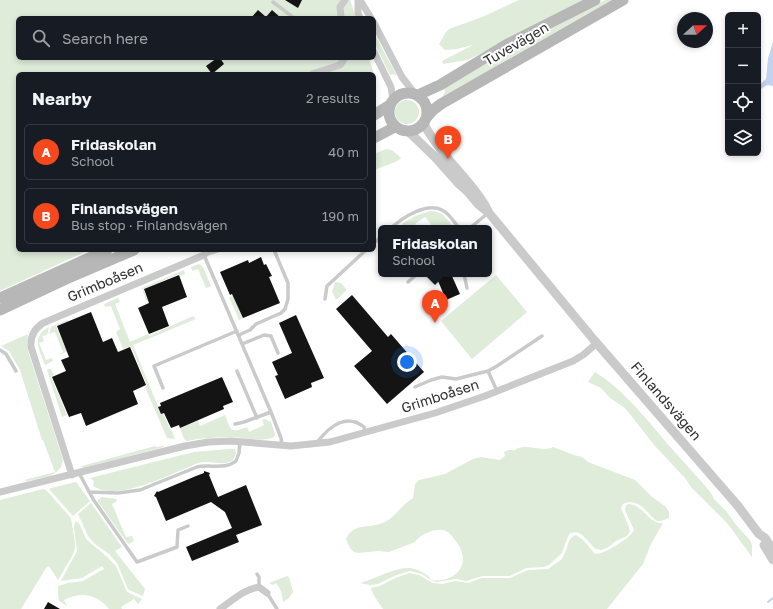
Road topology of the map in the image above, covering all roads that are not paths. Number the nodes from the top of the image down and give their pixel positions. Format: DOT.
graph roads {
  1 [pos="345,0"];
  2 [pos="359,0"];
  3 [pos="594,0"];
  4 [pos="623,0"];
  5 [pos="273,2"];
  6 [pos="291,16"];
  7 [pos="341,16"];
  8 [pos="359,16"];
  9 [pos="370,16"];
  10 [pos="376,27"];
  11 [pos="376,56"];
  12 [pos="341,61"];
  13 [pos="316,72"];
  14 [pos="416,94"];
  15 [pos="392,102"];
  16 [pos="376,114"];
  17 [pos="425,121"];
  18 [pos="395,127"];
  19 [pos="409,132"];
  20 [pos="376,137"];
  21 [pos="489,213"];
  22 [pos="395,225"];
  23 [pos="457,225"];
  24 [pos="474,225"];
  25 [pos="103,252"];
  26 [pos="129,252"];
  27 [pos="214,252"];
  28 [pos="275,252"];
  29 [pos="364,252"];
  30 [pos="204,255"];
  31 [pos="414,277"];
  32 [pos="465,277"];
  33 [pos="408,282"];
  34 [pos="467,288"];
  35 [pos="0,298"];
  36 [pos="325,299"];
  37 [pos="0,310"];
  38 [pos="238,333"];
  39 [pos="542,336"];
  40 [pos="597,343"];
  41 [pos="242,344"];
  42 [pos="0,350"];
  43 [pos="278,353"];
  44 [pos="488,370"];
  45 [pos="16,371"];
  46 [pos="237,371"];
  47 [pos="415,386"];
  48 [pos="163,388"];
  49 [pos="497,391"];
  50 [pos="271,412"];
  51 [pos="257,418"];
  52 [pos="235,424"];
  53 [pos="365,433"];
  54 [pos="240,441"];
  55 [pos="319,444"];
  56 [pos="282,446"];
  57 [pos="75,474"];
  58 [pos="0,492"];
  59 [pos="89,492"];
  60 [pos="188,526"];
  61 [pos="759,534"];
  62 [pos="773,550"];
  63 [pos="773,560"];
  64 [pos="257,574"];
  65 [pos="259,587"];
  66 [pos="267,593"];
  67 [pos="220,609"];
  68 [pos="277,609"];
  1 -- 7 [label="street"];
  2 -- 8 [label="street"];
  2 -- 9 [label="street"];
  3 -- 14 [label="main road, Tuvevägen"];
  4 -- 17 [label="main road, Tuvevägen"];
  5 -- 6 [label="lane"];
  10 -- 14 [label="street"];
  11 -- 15 [label="street"];
  12 -- 13 [label="street"];
  14 -- 15 [label="main road, Tuvevägen"];
  14 -- 17 [label="main road"];
  15 -- 16 [label="main road, Tuvevägen"];
  15 -- 18 [label="main road"];
  17 -- 19 [label="main road, Tuvevägen"];
  17 -- 21 [label="street, Finlandsvägen"];
  18 -- 19 [label="main road"];
  18 -- 20 [label="main road"];
  19 -- 21 [label="street, Finlandsvägen"];
  21 -- 24 [label="lane"];
  21 -- 40 [label="street, Finlandsvägen"];
  22 -- 23 [label="lane"];
  25 -- 35 [label="main road"];
  26 -- 37 [label="main road"];
  27 -- 30 [label="lane"];
  28 -- 38 [label="lane"];
  29 -- 36 [label="lane"];
  30 -- 38 [label="lane"];
  30 -- 57 [label="street, Grimboåsen"];
  31 -- 33 [label="lane"];
  32 -- 34 [label="lane"];
  38 -- 41 [label="lane"];
  38 -- 48 [label="lane"];
  39 -- 44 [label="lane"];
  40 -- 49 [label="street, Grimboåsen"];
  40 -- 61 [label="street, Finlandsvägen"];
  41 -- 43 [label="lane"];
  41 -- 50 [label="lane"];
  42 -- 45 [label="lane"];
  44 -- 47 [label="lane"];
  44 -- 49 [label="lane"];
  46 -- 51 [label="lane"];
  49 -- 53 [label="street, Grimboåsen"];
  50 -- 51 [label="lane"];
  50 -- 56 [label="lane"];
  51 -- 52 [label="lane"];
  53 -- 55 [label="street, Grimboåsen"];
  53 -- 55 [label="lane"];
  54 -- 56 [label="street, Grimboåsen"];
  54 -- 57 [label="street, Grimboåsen"];
  54 -- 59 [label="lane"];
  55 -- 56 [label="street, Grimboåsen"];
  57 -- 58 [label="street, Grimboåsen"];
  57 -- 59 [label="lane"];
  59 -- 60 [label="lane"];
  61 -- 62 [label="street, Finlandsvägen"];
  61 -- 63 [label="street, Finlandsvägen"];
  64 -- 65 [label="lane"];
  65 -- 66 [label="street"];
  65 -- 67 [label="street"];
  66 -- 68 [label="lane"];
}
